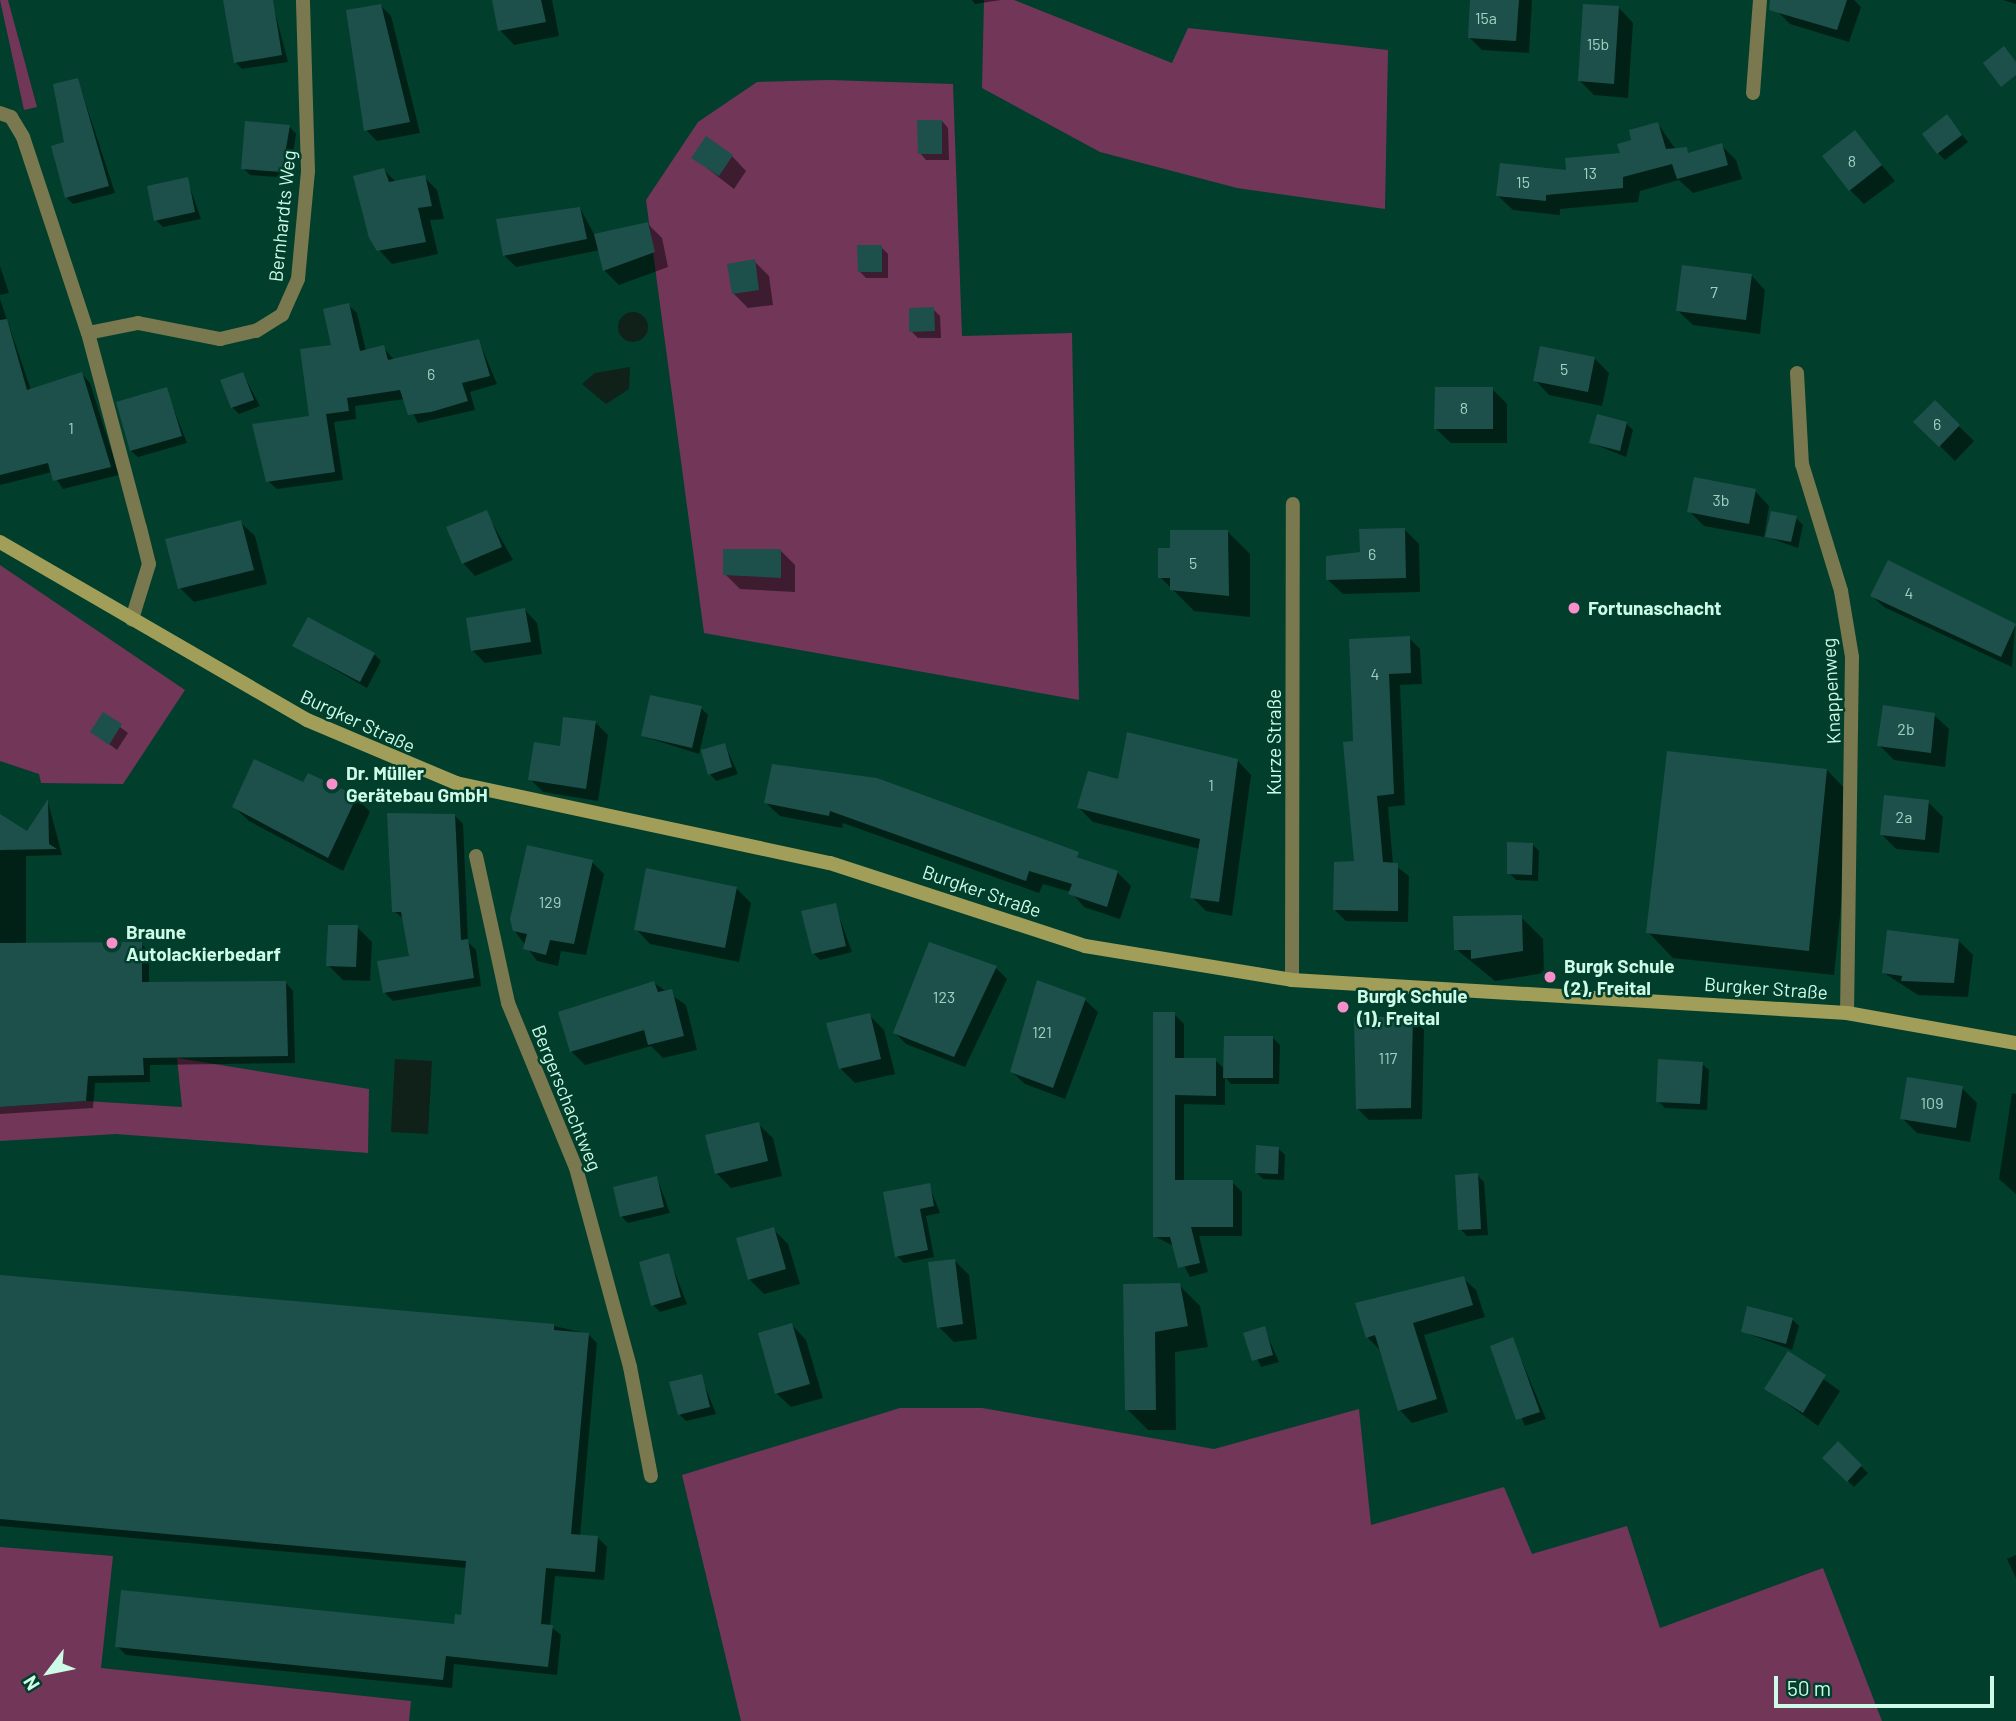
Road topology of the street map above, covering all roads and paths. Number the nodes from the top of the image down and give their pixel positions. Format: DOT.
graph roads {
  1 [pos="303,0"];
  2 [pos="1760,0"];
  3 [pos="1753,93"];
  4 [pos="0,113"];
  5 [pos="88,333"];
  6 [pos="1797,373"];
  7 [pos="1293,504"];
  8 [pos="0,542"];
  9 [pos="132,619"];
  10 [pos="476,856"];
  11 [pos="1292,980"];
  12 [pos="1847,1013"];
  13 [pos="2016,1043"];
  14 [pos="651,1476"];
  1 -- 5 [label="street, Bernhardts Weg"];
  2 -- 3 [label="street"];
  4 -- 5 [label="street"];
  5 -- 9 [label="street"];
  6 -- 12 [label="street, Knappenweg"];
  7 -- 11 [label="street, Kurze Straße"];
  8 -- 9 [label="main road, Burgker Straße"];
  9 -- 11 [label="main road, Burgker Straße"];
  10 -- 14 [label="street, Bergerschachtweg"];
  11 -- 12 [label="main road, Burgker Straße"];
  12 -- 13 [label="main road, Burgker Straße"];
}
